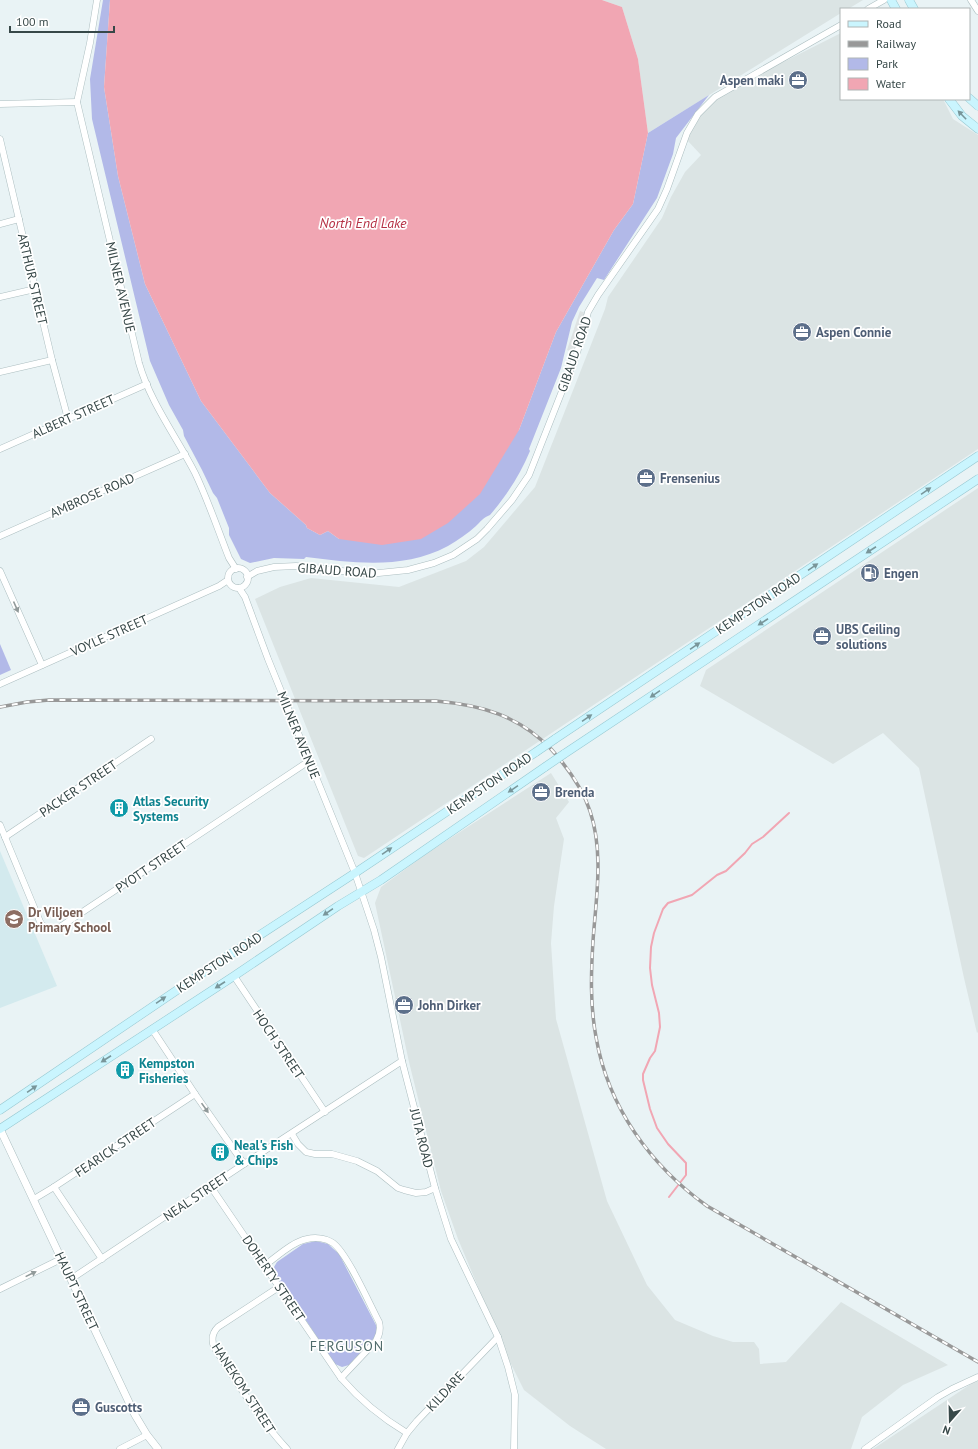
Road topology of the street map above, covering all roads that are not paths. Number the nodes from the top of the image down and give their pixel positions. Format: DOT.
graph roads {
  1 [pos="97,0"];
  2 [pos="884,0"];
  3 [pos="971,0"];
  4 [pos="870,8"];
  5 [pos="978,11"];
  6 [pos="840,26"];
  7 [pos="970,99"];
  8 [pos="950,100"];
  9 [pos="77,102"];
  10 [pos="0,104"];
  11 [pos="978,106"];
  12 [pos="978,128"];
  13 [pos="0,139"];
  14 [pos="1,149"];
  15 [pos="19,219"];
  16 [pos="0,224"];
  17 [pos="35,288"];
  18 [pos="0,297"];
  19 [pos="52,360"];
  20 [pos="0,372"];
  21 [pos="146,384"];
  22 [pos="68,419"];
  23 [pos="0,449"];
  24 [pos="185,454"];
  25 [pos="978,456"];
  26 [pos="978,479"];
  27 [pos="0,536"];
  28 [pos="234,570"];
  29 [pos="0,572"];
  30 [pos="246,574"];
  31 [pos="229,582"];
  32 [pos="242,587"];
  33 [pos="42,665"];
  34 [pos="0,684"];
  35 [pos="151,738"];
  36 [pos="309,761"];
  37 [pos="0,825"];
  38 [pos="4,837"];
  39 [pos="355,873"];
  40 [pos="361,892"];
  41 [pos="234,976"];
  42 [pos="152,1029"];
  43 [pos="402,1061"];
  44 [pos="195,1094"];
  45 [pos="0,1110"];
  46 [pos="325,1112"];
  47 [pos="0,1129"];
  48 [pos="292,1134"];
  49 [pos="244,1164"];
  50 [pos="54,1187"];
  51 [pos="212,1187"];
  52 [pos="435,1188"];
  53 [pos="34,1199"];
  54 [pos="62,1259"];
  55 [pos="102,1259"];
  56 [pos="265,1265"];
  57 [pos="71,1279"];
  58 [pos="279,1287"];
  59 [pos="0,1289"];
  60 [pos="498,1337"];
  61 [pos="978,1377"];
  62 [pos="341,1378"];
  63 [pos="407,1433"];
  64 [pos="147,1435"];
  65 [pos="120,1449"];
  66 [pos="158,1449"];
  67 [pos="287,1449"];
  68 [pos="398,1449"];
  69 [pos="514,1449"];
  70 [pos="865,1449"];
  1 -- 9 [label="street, MILNER AVENUE"];
  2 -- 4 [label="street"];
  3 -- 5 [label="street"];
  6 -- 30 [label="street, GIBAUD ROAD"];
  7 -- 11 [label="main road"];
  12 -- 8 [label="main road, one-way"];
  9 -- 10 [label="street"];
  9 -- 21 [label="street, MILNER AVENUE"];
  13 -- 14 [label="street, ARTHUR STREET"];
  14 -- 15 [label="street, ARTHUR STREET"];
  15 -- 16 [label="street"];
  15 -- 17 [label="street, ARTHUR STREET"];
  17 -- 18 [label="street"];
  17 -- 19 [label="street, ARTHUR STREET"];
  19 -- 20 [label="street"];
  19 -- 22 [label="street, ARTHUR STREET"];
  21 -- 22 [label="street, ALBERT STREET"];
  21 -- 24 [label="street, MILNER AVENUE"];
  22 -- 23 [label="street, ALBERT STREET"];
  24 -- 27 [label="street, AMBROSE ROAD"];
  24 -- 28 [label="street, MILNER AVENUE"];
  39 -- 25 [label="main road, KEMPSTON ROAD, one-way, bridge"];
  26 -- 40 [label="main road, KEMPSTON ROAD, one-way, bridge"];
  28 -- 30 [label="street"];
  28 -- 31 [label="street"];
  29 -- 33 [label="street, one-way"];
  30 -- 32 [label="street"];
  31 -- 32 [label="street"];
  31 -- 33 [label="street, VOYLE STREET"];
  32 -- 36 [label="street, MILNER AVENUE"];
  33 -- 34 [label="street, VOYLE STREET"];
  35 -- 38 [label="street, PACKER STREET"];
  36 -- 38 [label="street, PYOTT STREET"];
  36 -- 39 [label="street, MILNER AVENUE"];
  37 -- 38 [label="street, PYOTT STREET"];
  39 -- 40 [label="street, JUTA ROAD"];
  45 -- 39 [label="main road, KEMPSTON ROAD, one-way"];
  40 -- 41 [label="main road, KEMPSTON ROAD, one-way"];
  40 -- 43 [label="street, JUTA ROAD"];
  41 -- 42 [label="main road, KEMPSTON ROAD, one-way"];
  41 -- 46 [label="street, HOCH STREET"];
  42 -- 44 [label="street"];
  42 -- 47 [label="main road, KEMPSTON ROAD, one-way"];
  43 -- 46 [label="street, NEAL STREET"];
  43 -- 52 [label="street, JUTA ROAD"];
  44 -- 49 [label="street, one-way"];
  44 -- 50 [label="street, FEARICK STREET"];
  46 -- 48 [label="street, NEAL STREET"];
  47 -- 53 [label="street, HAUPT STREET"];
  48 -- 49 [label="street, NEAL STREET"];
  48 -- 52 [label="street"];
  49 -- 51 [label="street, NEAL STREET"];
  50 -- 53 [label="street, FEARICK STREET"];
  50 -- 55 [label="street"];
  51 -- 55 [label="street, NEAL STREET"];
  51 -- 56 [label="street, DOHERTY STREET"];
  52 -- 60 [label="street, JUTA ROAD"];
  53 -- 54 [label="street, HAUPT STREET"];
  54 -- 57 [label="street, HAUPT STREET"];
  59 -- 54 [label="street, one-way"];
  55 -- 57 [label="street, NEAL STREET"];
  56 -- 58 [label="street, DOHERTY STREET"];
  56 -- 62 [label="street"];
  57 -- 64 [label="street, HAUPT STREET"];
  58 -- 62 [label="street, DOHERTY STREET"];
  58 -- 67 [label="street, HANEKOM STREET"];
  60 -- 63 [label="street, KILDARE"];
  60 -- 69 [label="street, JUTA ROAD"];
  61 -- 70 [label="street"];
  62 -- 63 [label="street, DOHERTY STREET"];
  63 -- 68 [label="street, KILDARE"];
  64 -- 65 [label="street"];
  64 -- 66 [label="street, HAUPT STREET"];
}
